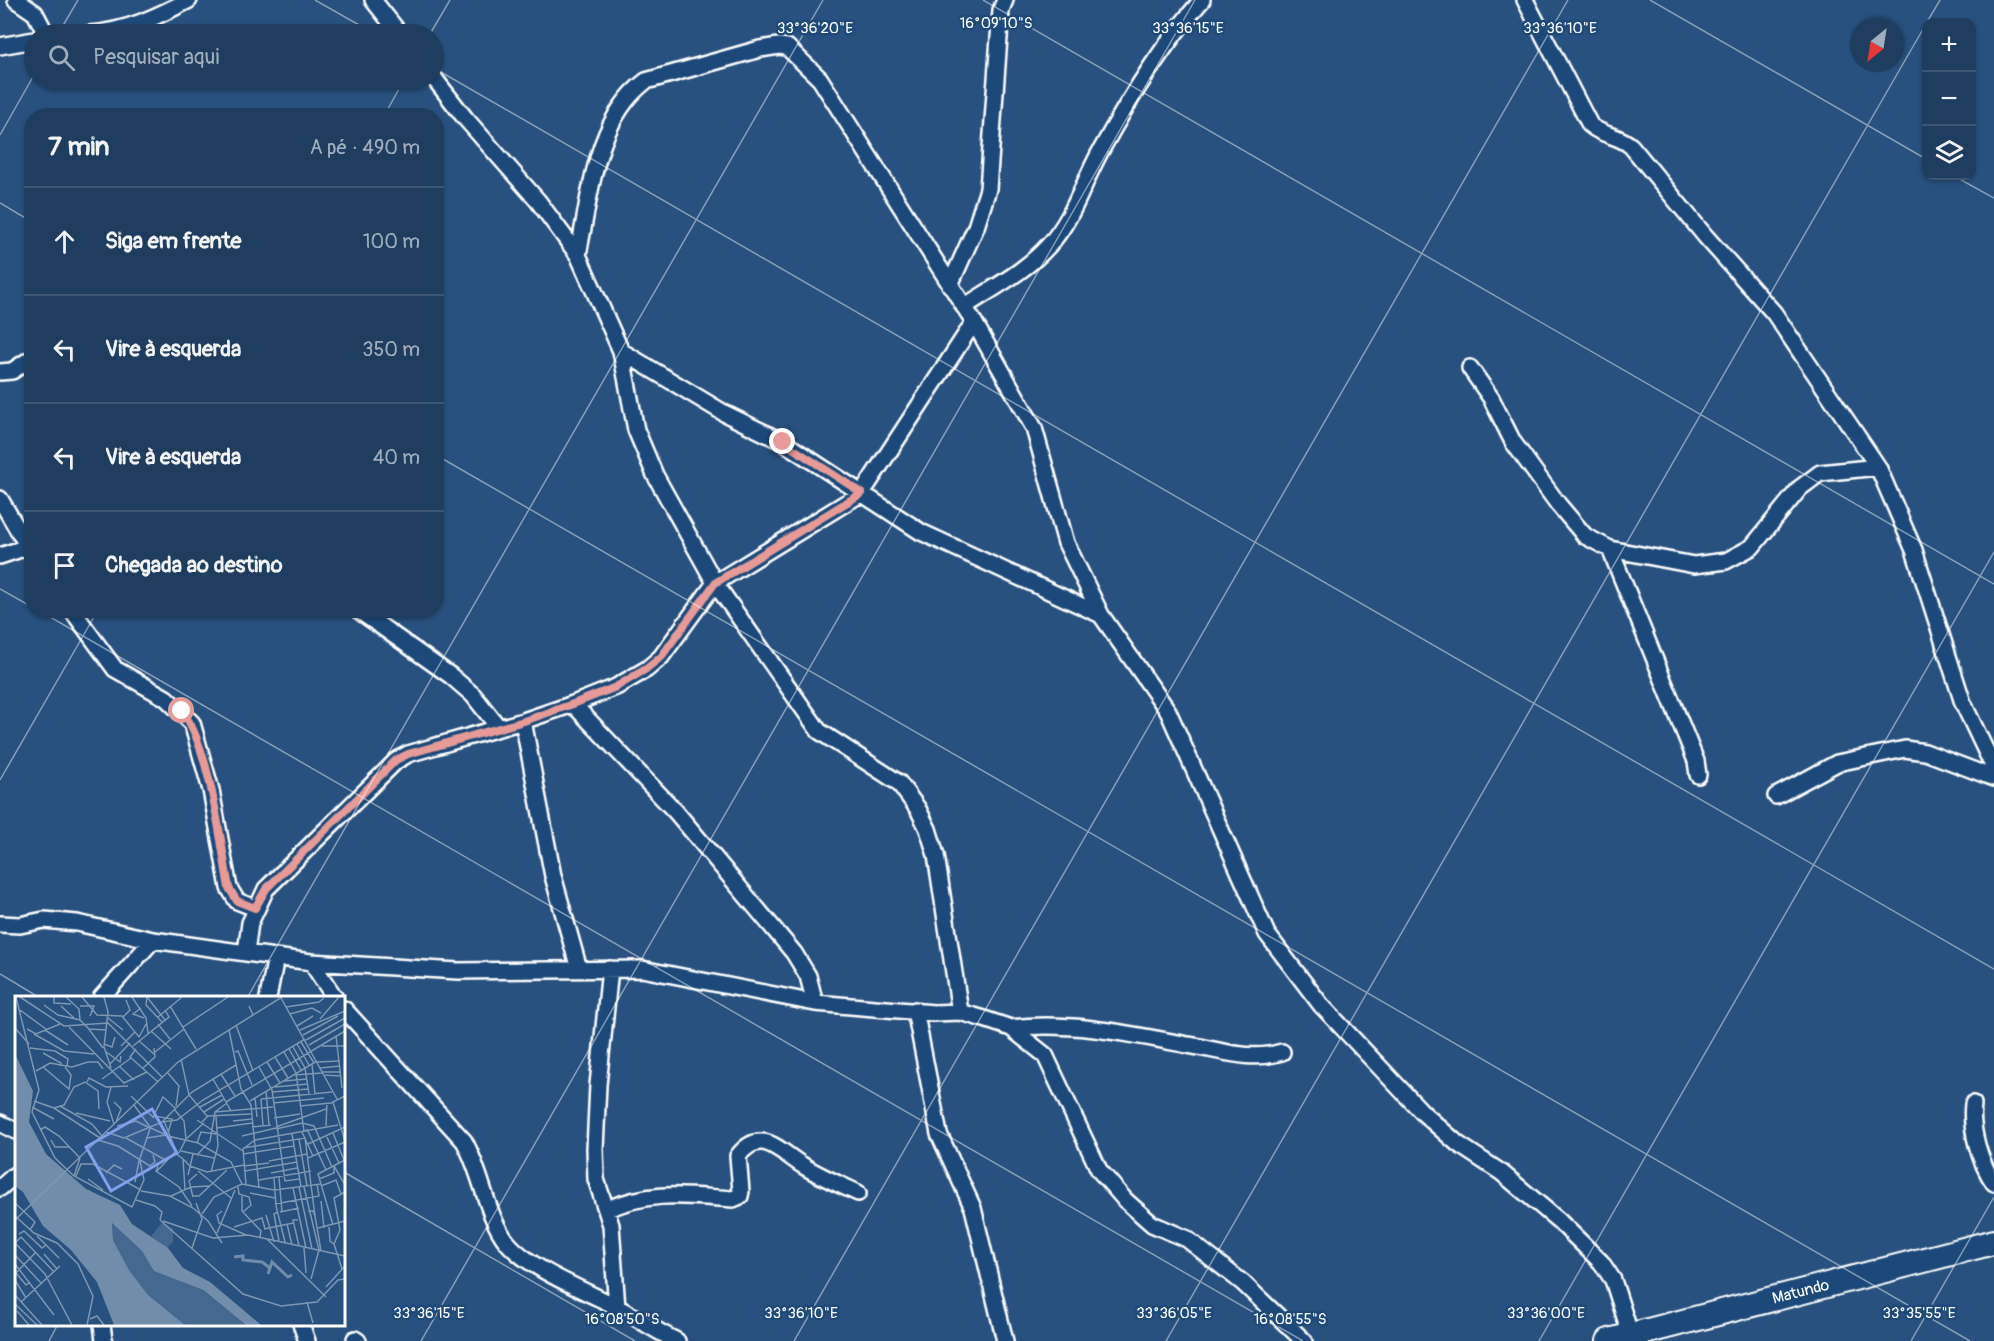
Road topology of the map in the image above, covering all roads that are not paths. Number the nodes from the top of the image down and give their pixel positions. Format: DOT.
graph roads {
  1 [pos="16,0"];
  2 [pos="189,0"];
  3 [pos="373,0"];
  4 [pos="1005,0"];
  5 [pos="1202,0"];
  6 [pos="1525,0"];
  7 [pos="41,24"];
  8 [pos="142,24"];
  9 [pos="392,24"];
  10 [pos="24,42"];
  11 [pos="0,46"];
  12 [pos="443,90"];
  13 [pos="578,255"];
  14 [pos="950,285"];
  15 [pos="964,307"];
  16 [pos="974,322"];
  17 [pos="621,351"];
  18 [pos="24,363"];
  19 [pos="1470,368"];
  20 [pos="0,372"];
  21 [pos="1878,467"];
  22 [pos="862,493"];
  23 [pos="0,499"];
  24 [pos="24,538"];
  25 [pos="24,546"];
  26 [pos="1610,549"];
  27 [pos="0,556"];
  28 [pos="715,583"];
  29 [pos="1101,615"];
  30 [pos="78,618"];
  31 [pos="369,618"];
  32 [pos="573,704"];
  33 [pos="524,721"];
  34 [pos="499,728"];
  35 [pos="1994,768"];
  36 [pos="1698,775"];
  37 [pos="1994,778"];
  38 [pos="1776,796"];
  39 [pos="255,908"];
  40 [pos="0,924"];
  41 [pos="153,940"];
  42 [pos="246,952"];
  43 [pos="276,957"];
  44 [pos="311,962"];
  45 [pos="579,969"];
  46 [pos="610,969"];
  47 [pos="103,996"];
  48 [pos="268,996"];
  49 [pos="334,996"];
  50 [pos="815,1003"];
  51 [pos="345,1010"];
  52 [pos="915,1010"];
  53 [pos="960,1012"];
  54 [pos="1011,1028"];
  55 [pos="1282,1052"];
  56 [pos="1973,1104"];
  57 [pos="0,1123"];
  58 [pos="15,1130"];
  59 [pos="15,1175"];
  60 [pos="1994,1183"];
  61 [pos="0,1188"];
  62 [pos="858,1193"];
  63 [pos="607,1209"];
  64 [pos="1994,1242"];
  65 [pos="617,1308"];
  66 [pos="102,1326"];
  67 [pos="302,1326"];
  68 [pos="1620,1338"];
  69 [pos="104,1341"];
  70 [pos="307,1341"];
  71 [pos="677,1341"];
  72 [pos="1005,1341"];
  73 [pos="1304,1341"];
  1 -- 7 [label="street"];
  2 -- 8 [label="street"];
  3 -- 9 [label="street"];
  4 -- 14 [label="street"];
  5 -- 15 [label="street"];
  6 -- 21 [label="street"];
  10 -- 11 [label="street"];
  12 -- 13 [label="street"];
  13 -- 14 [label="street"];
  13 -- 17 [label="street"];
  14 -- 15 [label="street"];
  15 -- 16 [label="street"];
  16 -- 22 [label="street"];
  16 -- 29 [label="street"];
  17 -- 22 [label="street"];
  17 -- 28 [label="street"];
  18 -- 20 [label="street"];
  19 -- 26 [label="street"];
  21 -- 26 [label="street"];
  21 -- 35 [label="street"];
  22 -- 28 [label="street"];
  22 -- 29 [label="street"];
  23 -- 24 [label="street"];
  25 -- 27 [label="street"];
  26 -- 36 [label="street"];
  28 -- 32 [label="street"];
  28 -- 53 [label="street"];
  29 -- 68 [label="street"];
  30 -- 39 [label="street"];
  31 -- 34 [label="street"];
  32 -- 33 [label="street"];
  32 -- 50 [label="street"];
  33 -- 34 [label="street"];
  33 -- 45 [label="street"];
  34 -- 39 [label="street"];
  37 -- 38 [label="street"];
  39 -- 42 [label="street"];
  40 -- 41 [label="street"];
  41 -- 42 [label="street"];
  41 -- 47 [label="street"];
  42 -- 43 [label="street"];
  43 -- 44 [label="street"];
  43 -- 48 [label="street"];
  44 -- 45 [label="street"];
  44 -- 49 [label="street"];
  45 -- 46 [label="street"];
  46 -- 50 [label="street"];
  46 -- 63 [label="street"];
  50 -- 52 [label="street"];
  51 -- 65 [label="street"];
  52 -- 53 [label="street"];
  52 -- 72 [label="street"];
  53 -- 54 [label="street"];
  54 -- 55 [label="street"];
  54 -- 73 [label="street"];
  56 -- 60 [label="street"];
  57 -- 58 [label="street"];
  59 -- 61 [label="street"];
  62 -- 63 [label="street"];
  63 -- 65 [label="street"];
  64 -- 68 [label="main road, Matundo"];
  65 -- 71 [label="street"];
  66 -- 69 [label="street"];
  67 -- 70 [label="street"];
}
